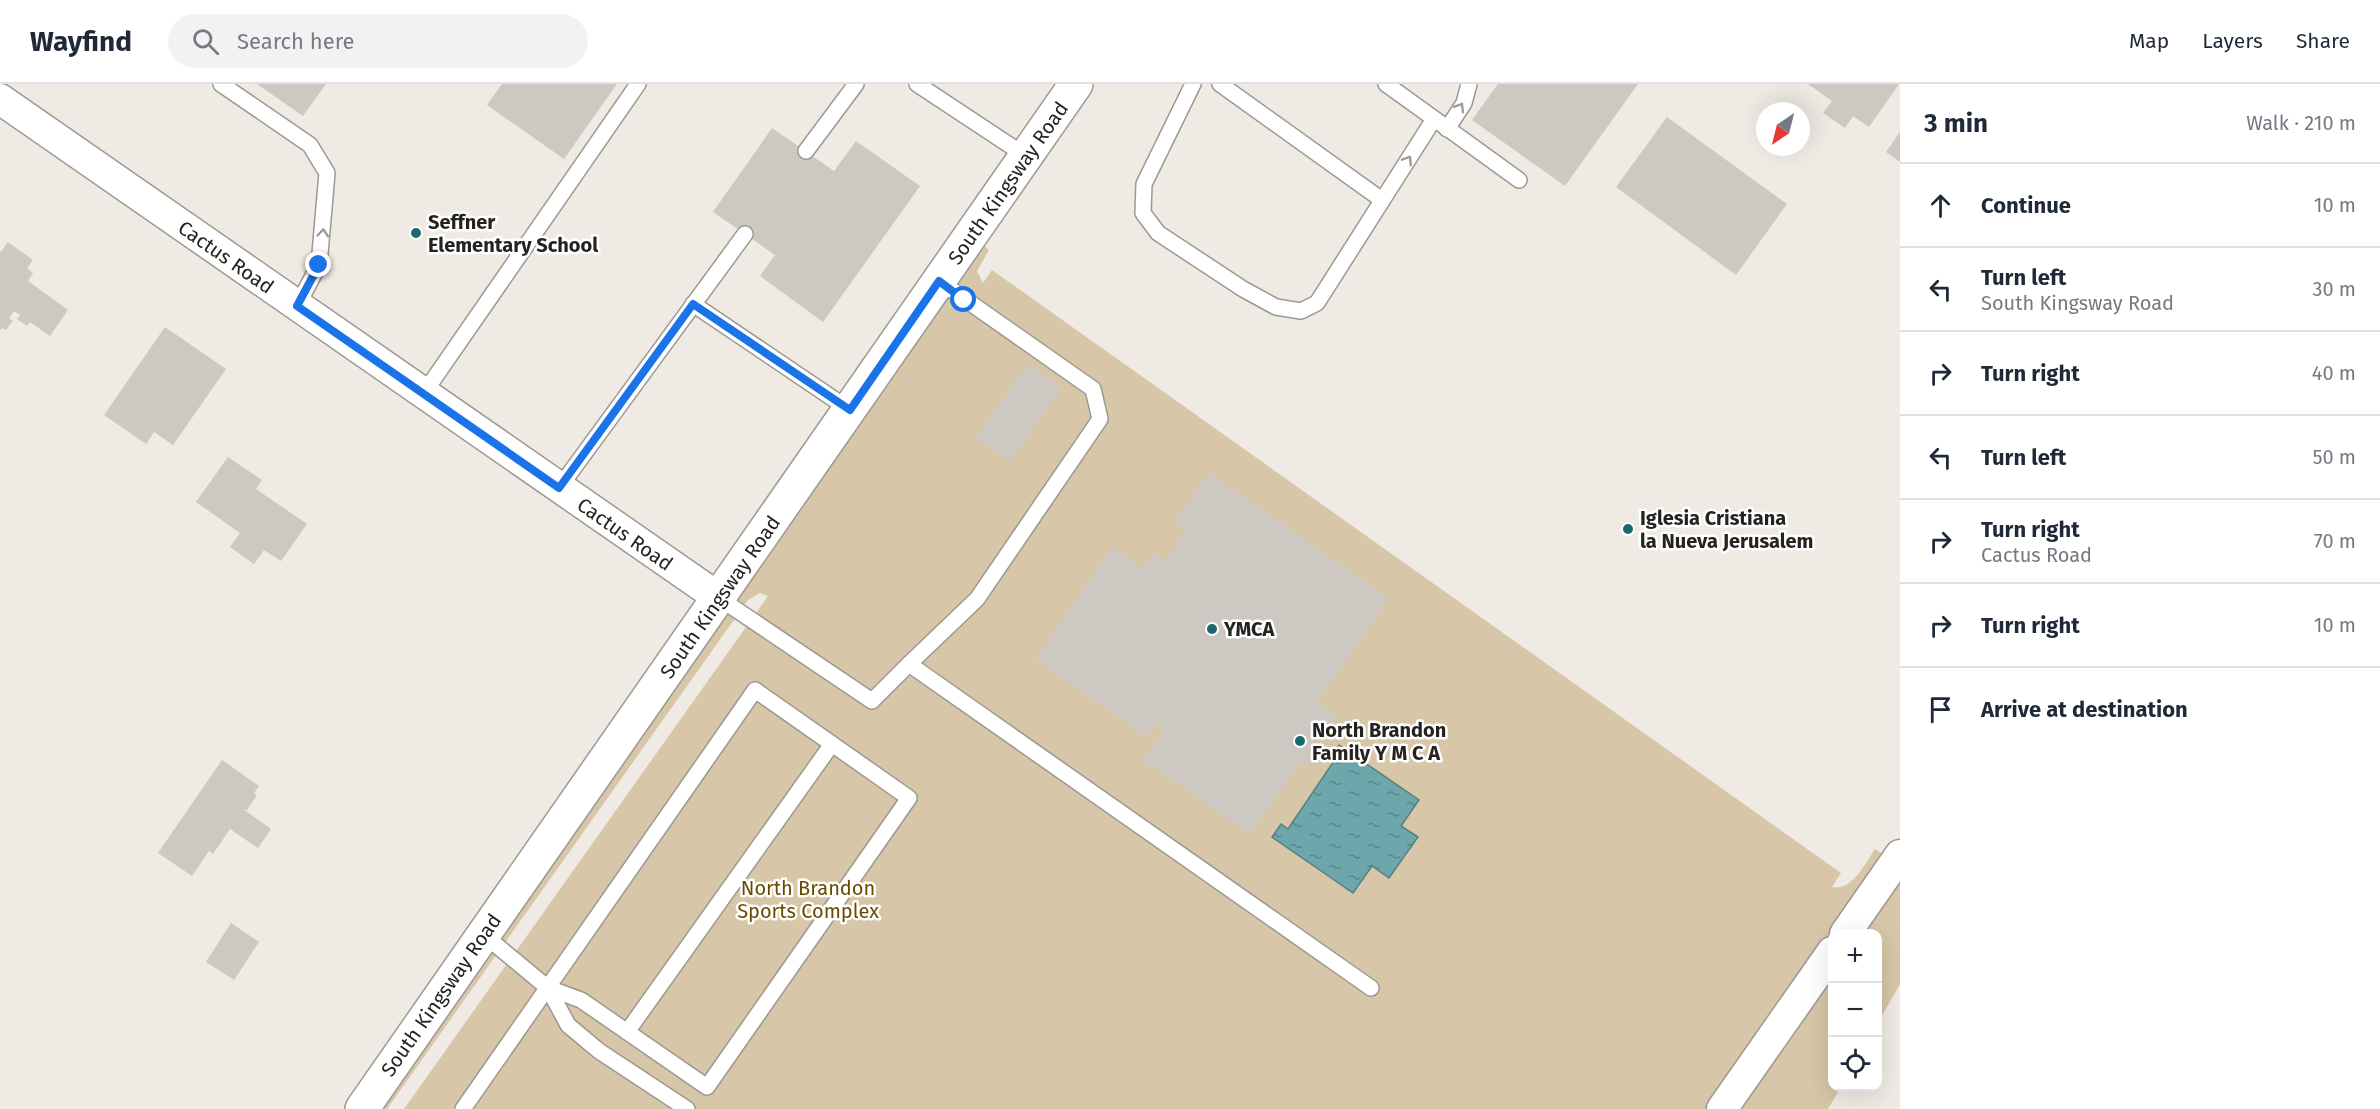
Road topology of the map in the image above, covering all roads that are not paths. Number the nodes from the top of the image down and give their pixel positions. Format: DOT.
graph roads {
  1 [pos="221,84"];
  2 [pos="638,84"];
  3 [pos="856,84"];
  4 [pos="917,84"];
  5 [pos="1076,84"];
  6 [pos="1193,84"];
  7 [pos="1220,84"];
  8 [pos="1386,84"];
  9 [pos="1468,84"];
  10 [pos="0,99"];
  11 [pos="1441,124"];
  12 [pos="806,151"];
  13 [pos="1026,156"];
  14 [pos="1519,180"];
  15 [pos="1382,200"];
  16 [pos="745,234"];
  17 [pos="939,281"];
  18 [pos="693,304"];
  19 [pos="297,306"];
  20 [pos="424,393"];
  21 [pos="850,410"];
  22 [pos="559,488"];
  23 [pos="719,598"];
  24 [pos="909,664"];
  25 [pos="832,744"];
  26 [pos="1900,855"];
  27 [pos="1848,929"];
  28 [pos="484,935"];
  29 [pos="1828,958"];
  30 [pos="548,988"];
  31 [pos="1371,988"];
  32 [pos="627,1032"];
  33 [pos="362,1109"];
  34 [pos="463,1109"];
  35 [pos="687,1109"];
  36 [pos="1722,1109"];
  19 -- 1 [label="lane, one-way"];
  2 -- 20 [label="lane"];
  3 -- 12 [label="lane"];
  4 -- 13 [label="lane"];
  5 -- 13 [label="street, South Kingsway Road"];
  6 -- 15 [label="lane"];
  7 -- 15 [label="lane"];
  8 -- 11 [label="lane"];
  11 -- 9 [label="lane, one-way"];
  10 -- 19 [label="street, Cactus Road"];
  11 -- 14 [label="lane"];
  15 -- 11 [label="lane, one-way"];
  13 -- 17 [label="street, South Kingsway Road"];
  16 -- 18 [label="lane"];
  17 -- 21 [label="street, South Kingsway Road"];
  17 -- 24 [label="lane"];
  18 -- 21 [label="lane"];
  18 -- 22 [label="lane"];
  19 -- 20 [label="street, Cactus Road"];
  20 -- 22 [label="street, Cactus Road"];
  21 -- 23 [label="street, South Kingsway Road"];
  22 -- 23 [label="street, Cactus Road"];
  23 -- 24 [label="lane"];
  23 -- 28 [label="street, South Kingsway Road"];
  24 -- 31 [label="lane"];
  25 -- 30 [label="lane"];
  25 -- 32 [label="lane"];
  25 -- 32 [label="lane"];
  26 -- 27 [label="street"];
  28 -- 30 [label="lane"];
  28 -- 33 [label="street, South Kingsway Road"];
  29 -- 36 [label="street"];
  30 -- 32 [label="lane"];
  30 -- 34 [label="lane"];
  30 -- 35 [label="lane"];
}
